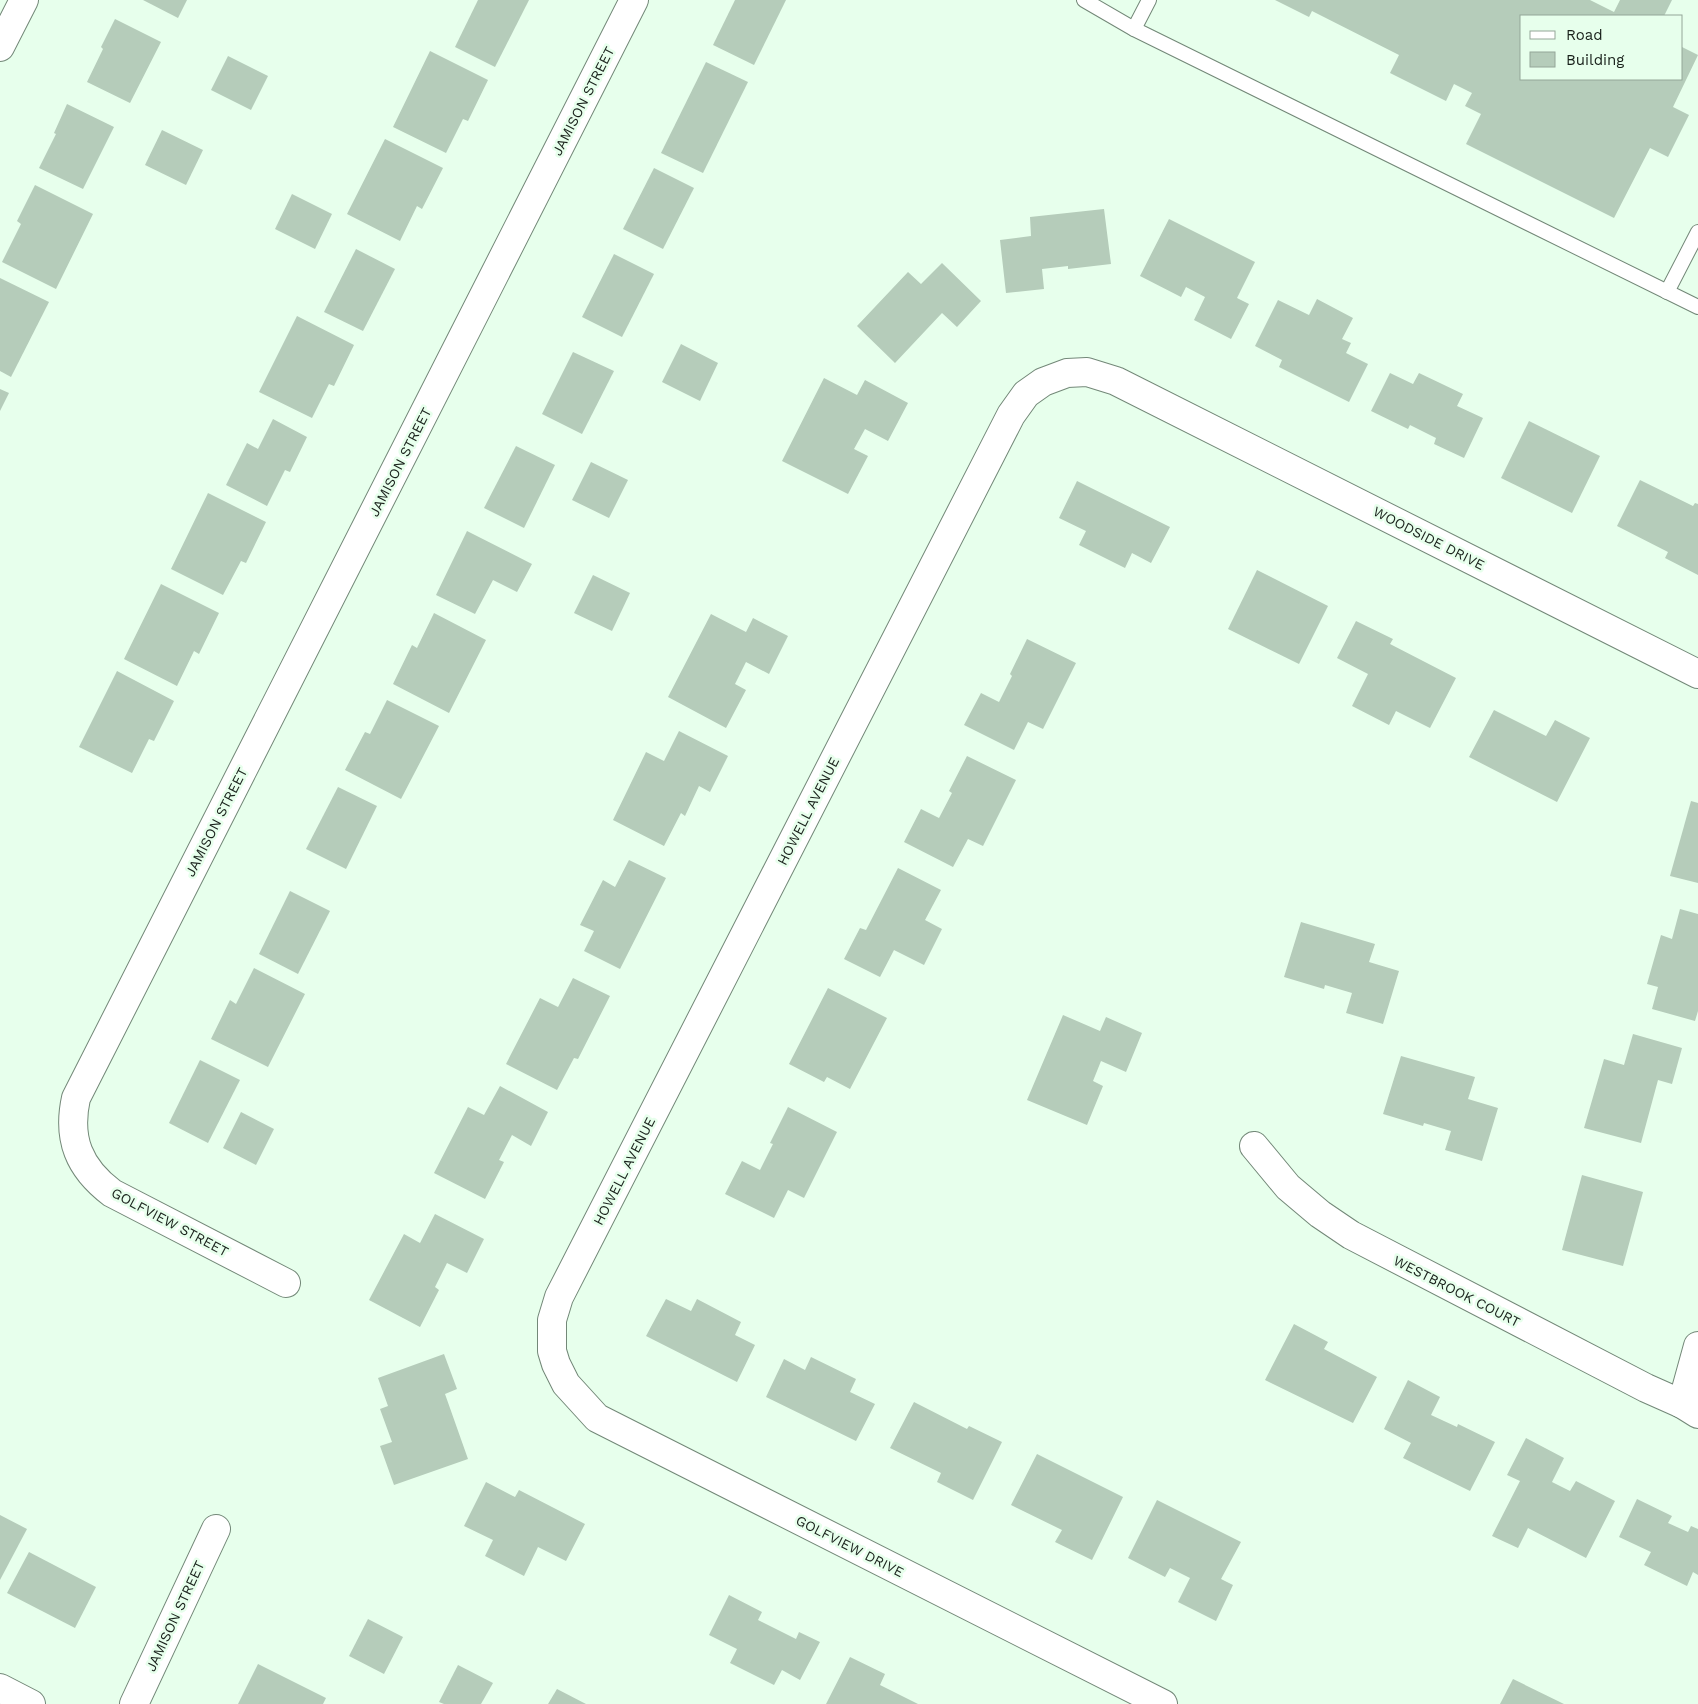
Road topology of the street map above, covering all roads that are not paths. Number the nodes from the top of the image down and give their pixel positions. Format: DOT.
graph roads {
  1 [pos="24,0"];
  2 [pos="634,0"];
  3 [pos="1084,0"];
  4 [pos="1149,0"];
  5 [pos="1134,29"];
  6 [pos="0,47"];
  7 [pos="1698,232"];
  8 [pos="1667,292"];
  9 [pos="1698,307"];
  10 [pos="1160,403"];
  11 [pos="1698,674"];
  12 [pos="165,923"];
  13 [pos="1254,1146"];
  14 [pos="286,1283"];
  15 [pos="1698,1346"];
  16 [pos="556,1364"];
  17 [pos="1690,1409"];
  18 [pos="216,1529"];
  19 [pos="0,1688"];
  20 [pos="31,1704"];
  21 [pos="134,1704"];
  22 [pos="1163,1704"];
  1 -- 6 [label="street"];
  2 -- 12 [label="street, JAMISON STREET"];
  3 -- 5 [label="lane"];
  4 -- 5 [label="lane"];
  5 -- 8 [label="lane"];
  7 -- 8 [label="lane"];
  8 -- 9 [label="lane"];
  10 -- 11 [label="street, WOODSIDE DRIVE"];
  10 -- 16 [label="street, HOWELL AVENUE"];
  12 -- 14 [label="street, GOLFVIEW STREET"];
  13 -- 17 [label="street, WESTBROOK COURT"];
  15 -- 17 [label="street"];
  16 -- 22 [label="street, GOLFVIEW DRIVE"];
  18 -- 21 [label="street, JAMISON STREET"];
  19 -- 20 [label="street"];
}
